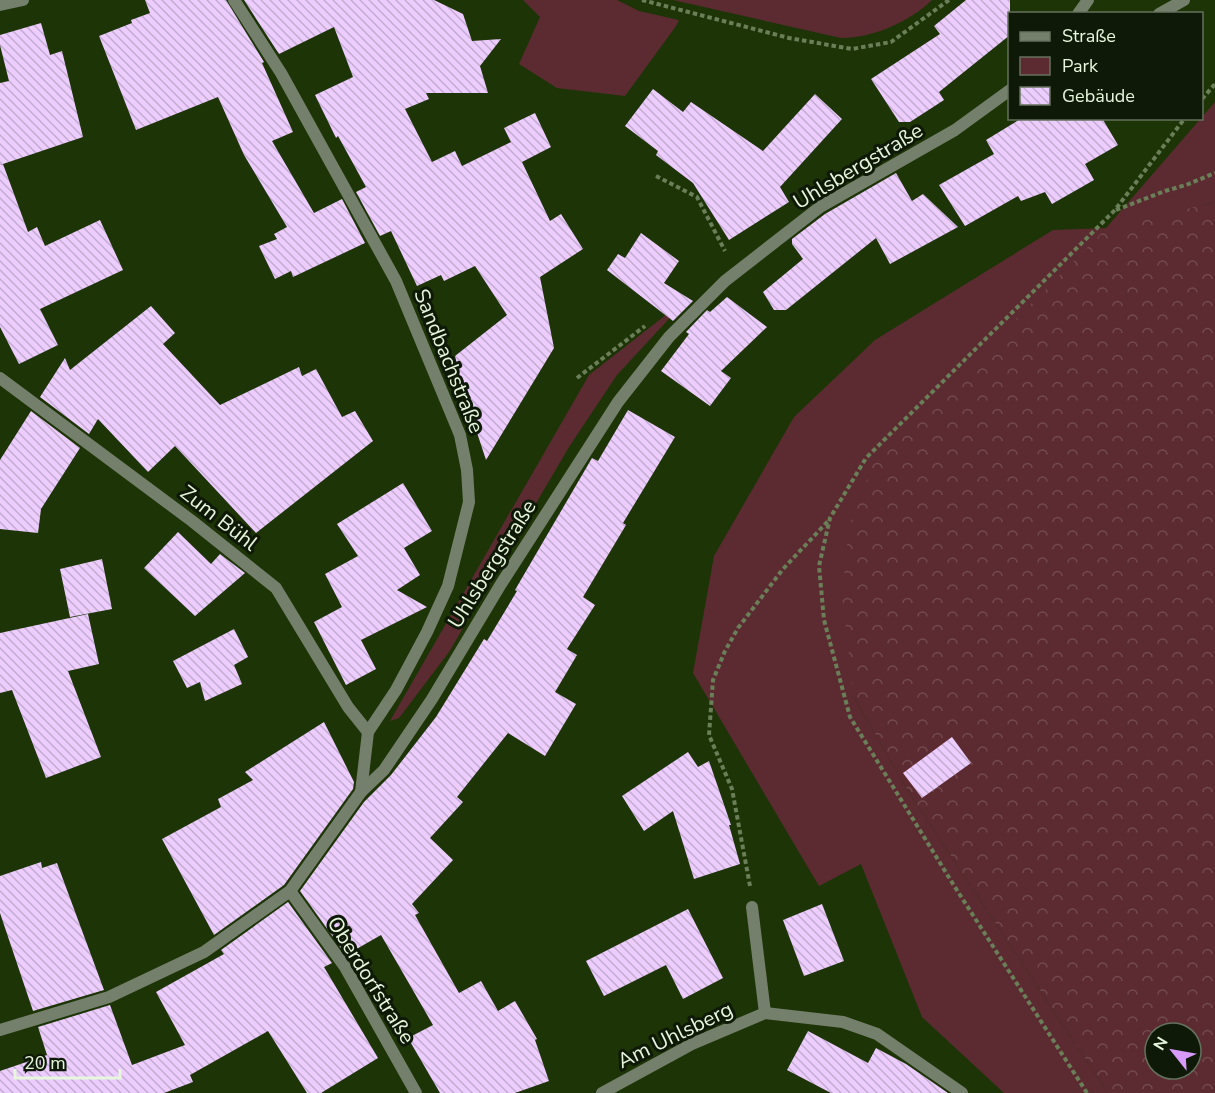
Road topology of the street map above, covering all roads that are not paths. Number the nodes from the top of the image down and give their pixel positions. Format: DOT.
graph roads {
  1 [pos="22,0"];
  2 [pos="234,0"];
  3 [pos="1184,0"];
  4 [pos="0,5"];
  5 [pos="1163,12"];
  6 [pos="1008,91"];
  7 [pos="0,378"];
  8 [pos="368,732"];
  9 [pos="361,792"];
  10 [pos="290,891"];
  11 [pos="752,908"];
  12 [pos="765,1013"];
  13 [pos="0,1030"];
  14 [pos="416,1093"];
  15 [pos="602,1093"];
  16 [pos="962,1093"];
  1 -- 4 [label="street"];
  2 -- 8 [label="street, Sandbachstraße"];
  3 -- 5 [label="street"];
  6 -- 9 [label="street, Uhlsbergstraße"];
  7 -- 8 [label="street, Zum Bühl"];
  8 -- 9 [label="street, Sandbachstraße"];
  9 -- 10 [label="street, Uhlsbergstraße"];
  10 -- 13 [label="street, Uhlsbergstraße"];
  10 -- 14 [label="street, Oberdorfstraße"];
  11 -- 12 [label="street, Am Uhlsberg"];
  12 -- 15 [label="street, Am Uhlsberg"];
  12 -- 16 [label="street, Am Uhlsberg"];
}
